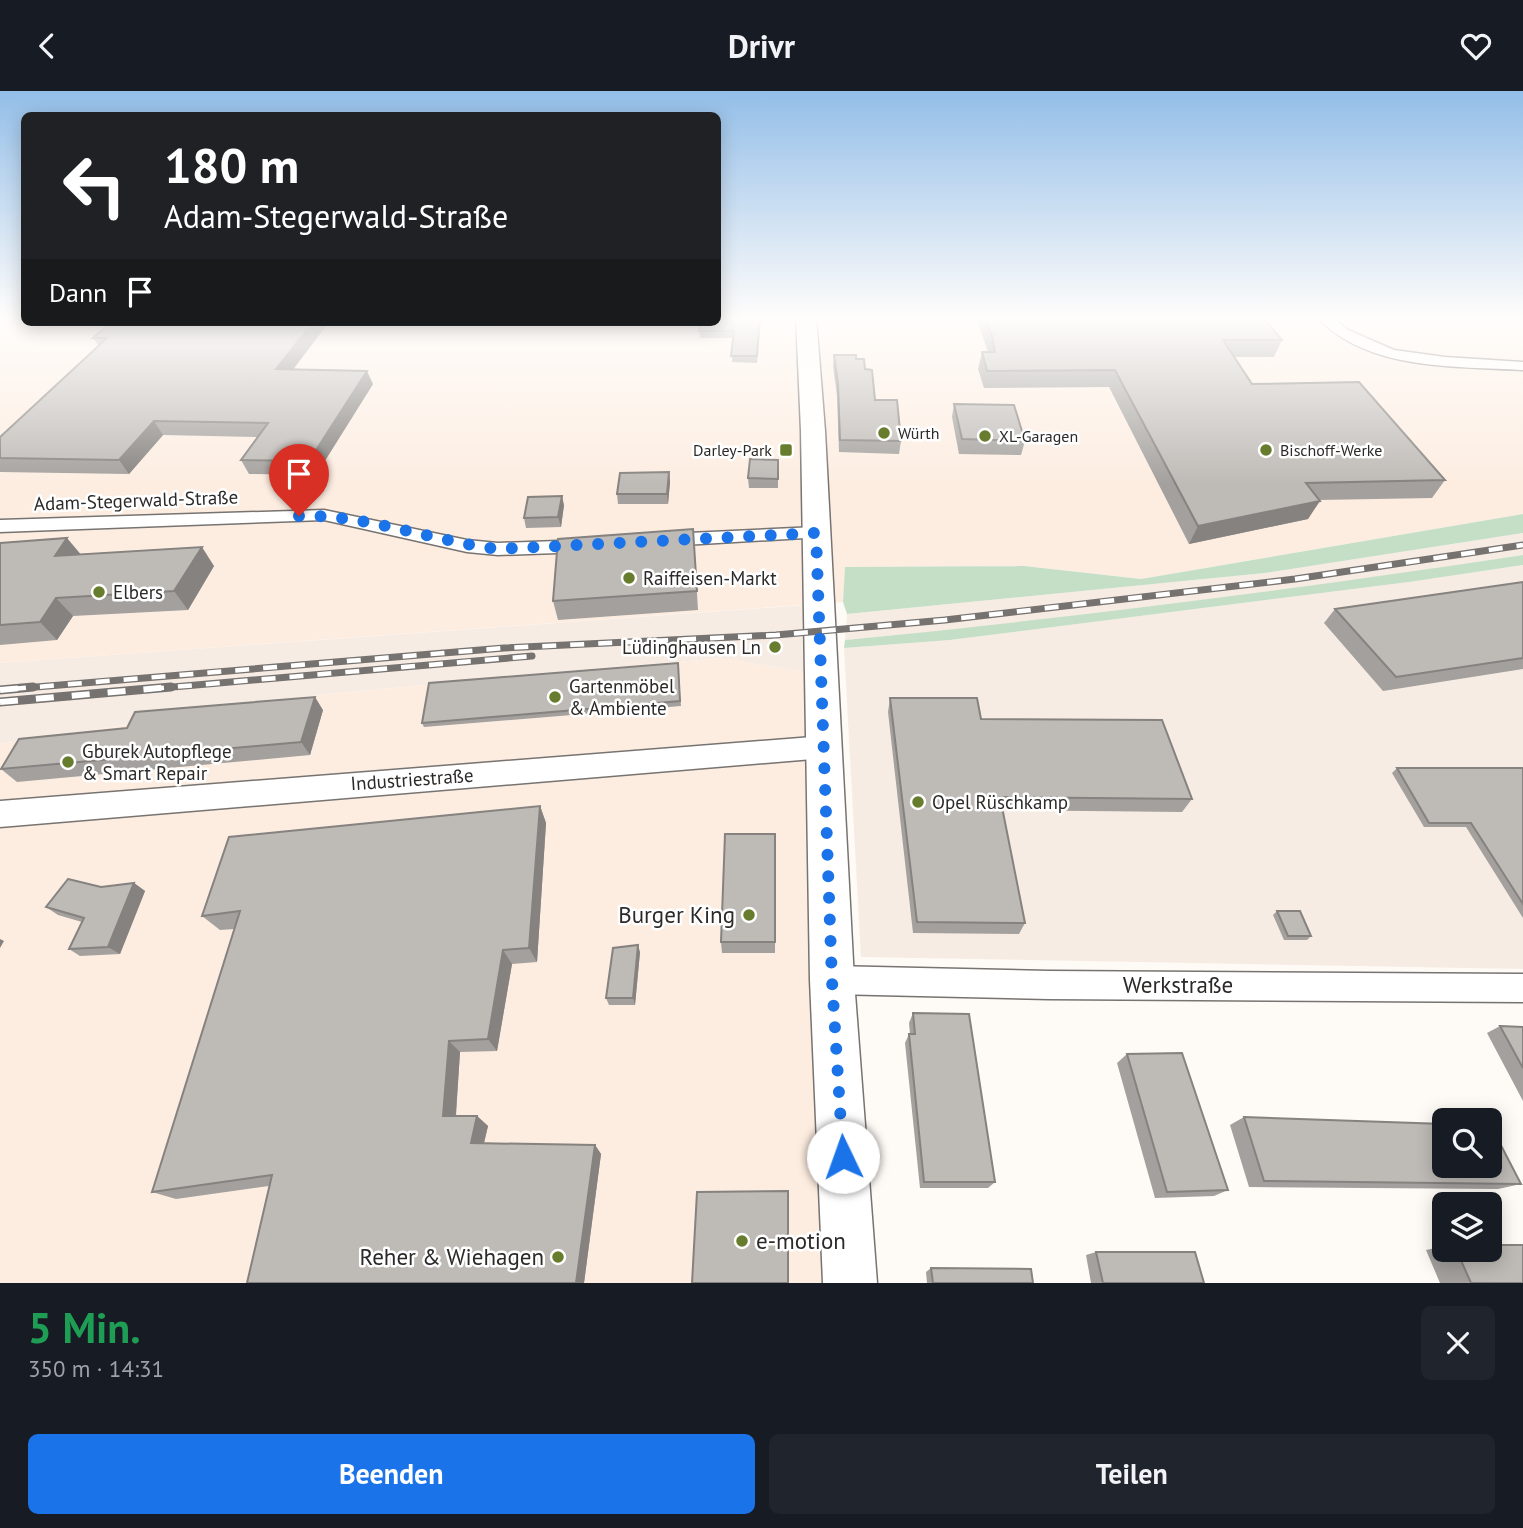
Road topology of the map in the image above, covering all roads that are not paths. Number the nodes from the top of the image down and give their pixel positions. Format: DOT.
graph roads {
  1 [pos="810,373"];
  2 [pos="0,526"];
  3 [pos="816,533"];
  4 [pos="651,541"];
  5 [pos="602,545"];
  6 [pos="825,747"];
  7 [pos="0,814"];
  8 [pos="832,981"];
  9 [pos="1523,988"];
  10 [pos="850,1283"];
  1 -- 3 [label="main road"];
  2 -- 5 [label="street, Adam-Stegerwald-Straße"];
  3 -- 4 [label="street"];
  3 -- 6 [label="main road"];
  6 -- 7 [label="street, Industriestraße"];
  6 -- 8 [label="main road"];
  8 -- 9 [label="street, Werkstraße"];
  8 -- 10 [label="main road"];
}
